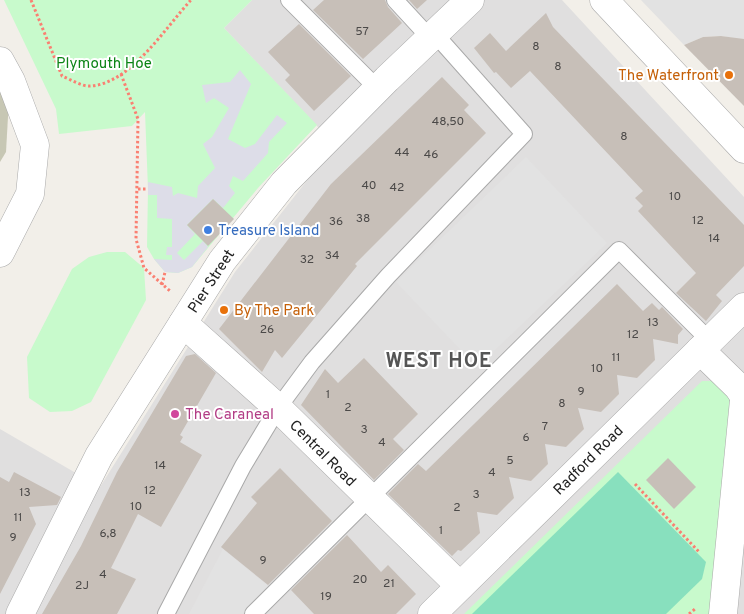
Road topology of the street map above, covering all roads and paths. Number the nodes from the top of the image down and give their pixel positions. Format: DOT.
graph roads {
  1 [pos="30,0"];
  2 [pos="191,0"];
  3 [pos="289,0"];
  4 [pos="395,0"];
  5 [pos="470,0"];
  6 [pos="604,0"];
  7 [pos="433,36"];
  8 [pos="0,61"];
  9 [pos="121,74"];
  10 [pos="377,88"];
  11 [pos="744,149"];
  12 [pos="138,189"];
  13 [pos="148,189"];
  14 [pos="0,253"];
  15 [pos="165,272"];
  16 [pos="162,286"];
  17 [pos="744,307"];
  18 [pos="189,315"];
  19 [pos="705,345"];
  20 [pos="742,392"];
  21 [pos="278,408"];
  22 [pos="635,484"];
  23 [pos="368,498"];
  24 [pos="703,556"];
  25 [pos="460,586"];
  26 [pos="710,610"];
  27 [pos="691,613"];
  28 [pos="20,614"];
  29 [pos="166,614"];
  30 [pos="253,614"];
  31 [pos="432,614"];
  1 -- 9 [label="path"];
  2 -- 9 [label="path"];
  3 -- 10 [label="lane"];
  4 -- 7 [label="lane"];
  5 -- 7 [label="street, Pier Street"];
  6 -- 11 [label="street"];
  7 -- 10 [label="street, Pier Street"];
  7 -- 21 [label="lane"];
  8 -- 14 [label="street"];
  9 -- 12 [label="path"];
  10 -- 18 [label="street, Pier Street"];
  12 -- 13 [label="path"];
  12 -- 16 [label="path"];
  15 -- 16 [label="path"];
  16 -- 18 [label="path"];
  17 -- 19 [label="street, Radford Road"];
  18 -- 21 [label="street, Central Road"];
  18 -- 28 [label="street, Pier Street"];
  19 -- 20 [label="street"];
  19 -- 23 [label="lane"];
  19 -- 25 [label="street, Radford Road"];
  20 -- 26 [label="street"];
  21 -- 23 [label="street, Central Road"];
  21 -- 29 [label="lane"];
  22 -- 24 [label="path"];
  23 -- 25 [label="street, Central Road"];
  23 -- 30 [label="lane"];
  25 -- 31 [label="street, Radford Road"];
  26 -- 27 [label="path"];
}
